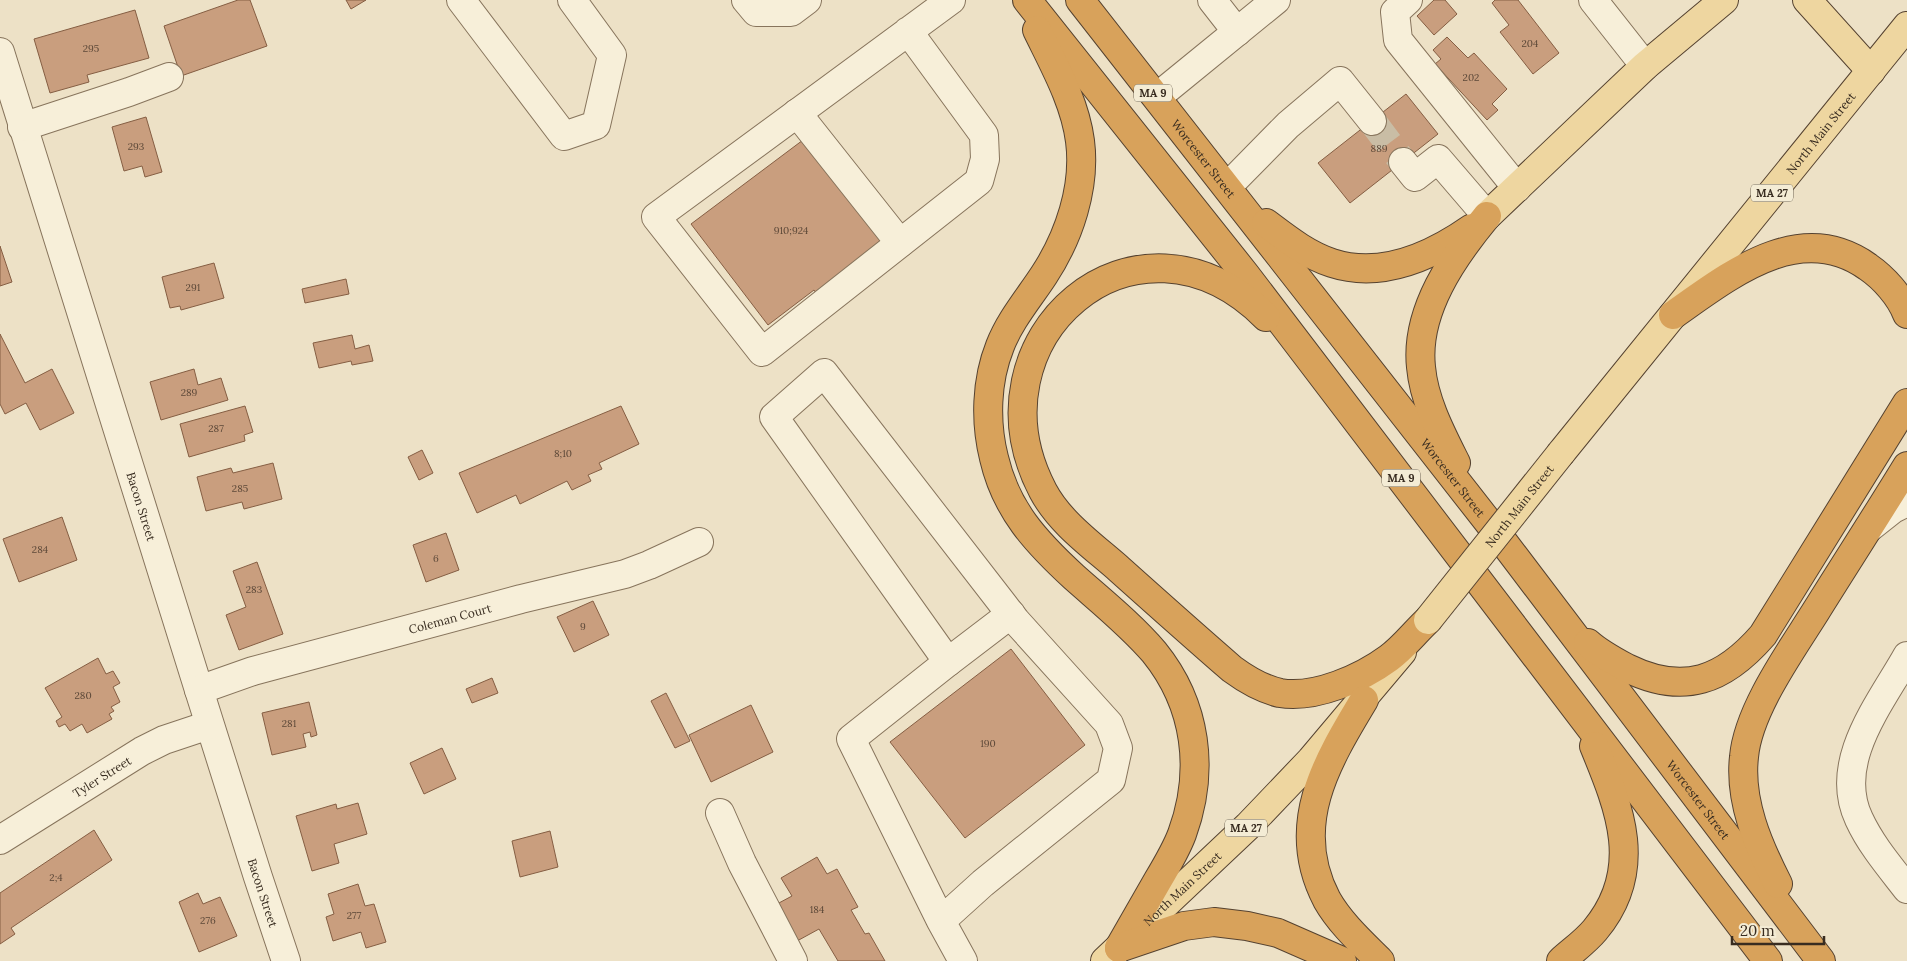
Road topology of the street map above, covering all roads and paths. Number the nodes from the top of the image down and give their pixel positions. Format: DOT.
graph roads {
  1 [pos="461,0"];
  2 [pos="572,0"];
  3 [pos="746,0"];
  4 [pos="807,0"];
  5 [pos="952,0"];
  6 [pos="1021,0"];
  7 [pos="1027,0"];
  8 [pos="1080,0"];
  9 [pos="1212,0"];
  10 [pos="1276,0"];
  11 [pos="1408,0"];
  12 [pos="1593,0"];
  13 [pos="1724,0"];
  14 [pos="1807,0"];
  15 [pos="1907,26"];
  16 [pos="908,32"];
  17 [pos="1237,32"];
  18 [pos="0,52"];
  19 [pos="1645,66"];
  20 [pos="1871,70"];
  21 [pos="169,77"];
  22 [pos="1157,97"];
  23 [pos="797,114"];
  24 [pos="1372,121"];
  25 [pos="22,127"];
  26 [pos="1403,162"];
  27 [pos="1227,187"];
  28 [pos="1517,188"];
  29 [pos="1487,216"];
  30 [pos="900,244"];
  31 [pos="1907,314"];
  32 [pos="1673,315"];
  33 [pos="1320,371"];
  34 [pos="1907,403"];
  35 [pos="1907,466"];
  36 [pos="1907,502"];
  37 [pos="1489,523"];
  38 [pos="1868,528"];
  39 [pos="699,542"];
  40 [pos="1013,617"];
  41 [pos="1561,619"];
  42 [pos="1428,620"];
  43 [pos="1907,656"];
  44 [pos="948,662"];
  45 [pos="198,690"];
  46 [pos="1364,700"];
  47 [pos="1579,712"];
  48 [pos="209,725"];
  49 [pos="720,813"];
  50 [pos="0,840"];
  51 [pos="1907,889"];
  52 [pos="941,921"];
  53 [pos="1814,952"];
  54 [pos="1112,954"];
  55 [pos="286,961"];
  56 [pos="793,961"];
  57 [pos="964,961"];
  58 [pos="1342,961"];
  59 [pos="1380,961"];
  60 [pos="1561,961"];
  61 [pos="1768,961"];
  1 -- 2 [label="street"];
  3 -- 4 [label="street"];
  5 -- 16 [label="street"];
  6 -- 54 [label="highway"];
  7 -- 33 [label="highway, MA 9"];
  8 -- 22 [label="highway, Worcester Street / MA 9"];
  9 -- 17 [label="street"];
  10 -- 17 [label="street"];
  11 -- 28 [label="street"];
  12 -- 19 [label="street"];
  13 -- 19 [label="main road"];
  14 -- 20 [label="main road"];
  15 -- 20 [label="main road, North Main Street / MA 27"];
  16 -- 23 [label="street"];
  16 -- 30 [label="street"];
  17 -- 22 [label="street"];
  18 -- 25 [label="street, Bacon Street"];
  19 -- 28 [label="main road"];
  20 -- 32 [label="main road, North Main Street / MA 27"];
  21 -- 25 [label="street"];
  22 -- 27 [label="highway, Worcester Street / MA 9"];
  23 -- 30 [label="street"];
  23 -- 30 [label="street"];
  24 -- 27 [label="street"];
  25 -- 45 [label="street, Bacon Street"];
  26 -- 29 [label="street"];
  27 -- 29 [label="highway"];
  27 -- 37 [label="highway, Worcester Street / MA 9"];
  28 -- 29 [label="main road"];
  29 -- 37 [label="highway"];
  31 -- 32 [label="highway"];
  32 -- 42 [label="main road, North Main Street / MA 27, bridge"];
  33 -- 42 [label="highway"];
  33 -- 47 [label="highway, MA 9"];
  34 -- 41 [label="highway"];
  35 -- 38 [label="highway"];
  36 -- 38 [label="street"];
  37 -- 41 [label="highway, Worcester Street / MA 9"];
  38 -- 53 [label="highway"];
  39 -- 45 [label="street, Coleman Court"];
  40 -- 44 [label="street"];
  40 -- 44 [label="street"];
  40 -- 52 [label="street"];
  41 -- 53 [label="highway, Worcester Street / MA 9"];
  42 -- 46 [label="main road, North Main Street / MA 27"];
  43 -- 51 [label="street"];
  44 -- 52 [label="street"];
  45 -- 48 [label="street, Bacon Street"];
  46 -- 54 [label="main road, North Main Street / MA 27"];
  46 -- 59 [label="highway"];
  47 -- 60 [label="highway"];
  47 -- 61 [label="highway, MA 9"];
  48 -- 50 [label="street, Tyler Street"];
  48 -- 55 [label="street, Bacon Street"];
  49 -- 56 [label="street"];
  52 -- 57 [label="street"];
  54 -- 58 [label="highway"];
}
